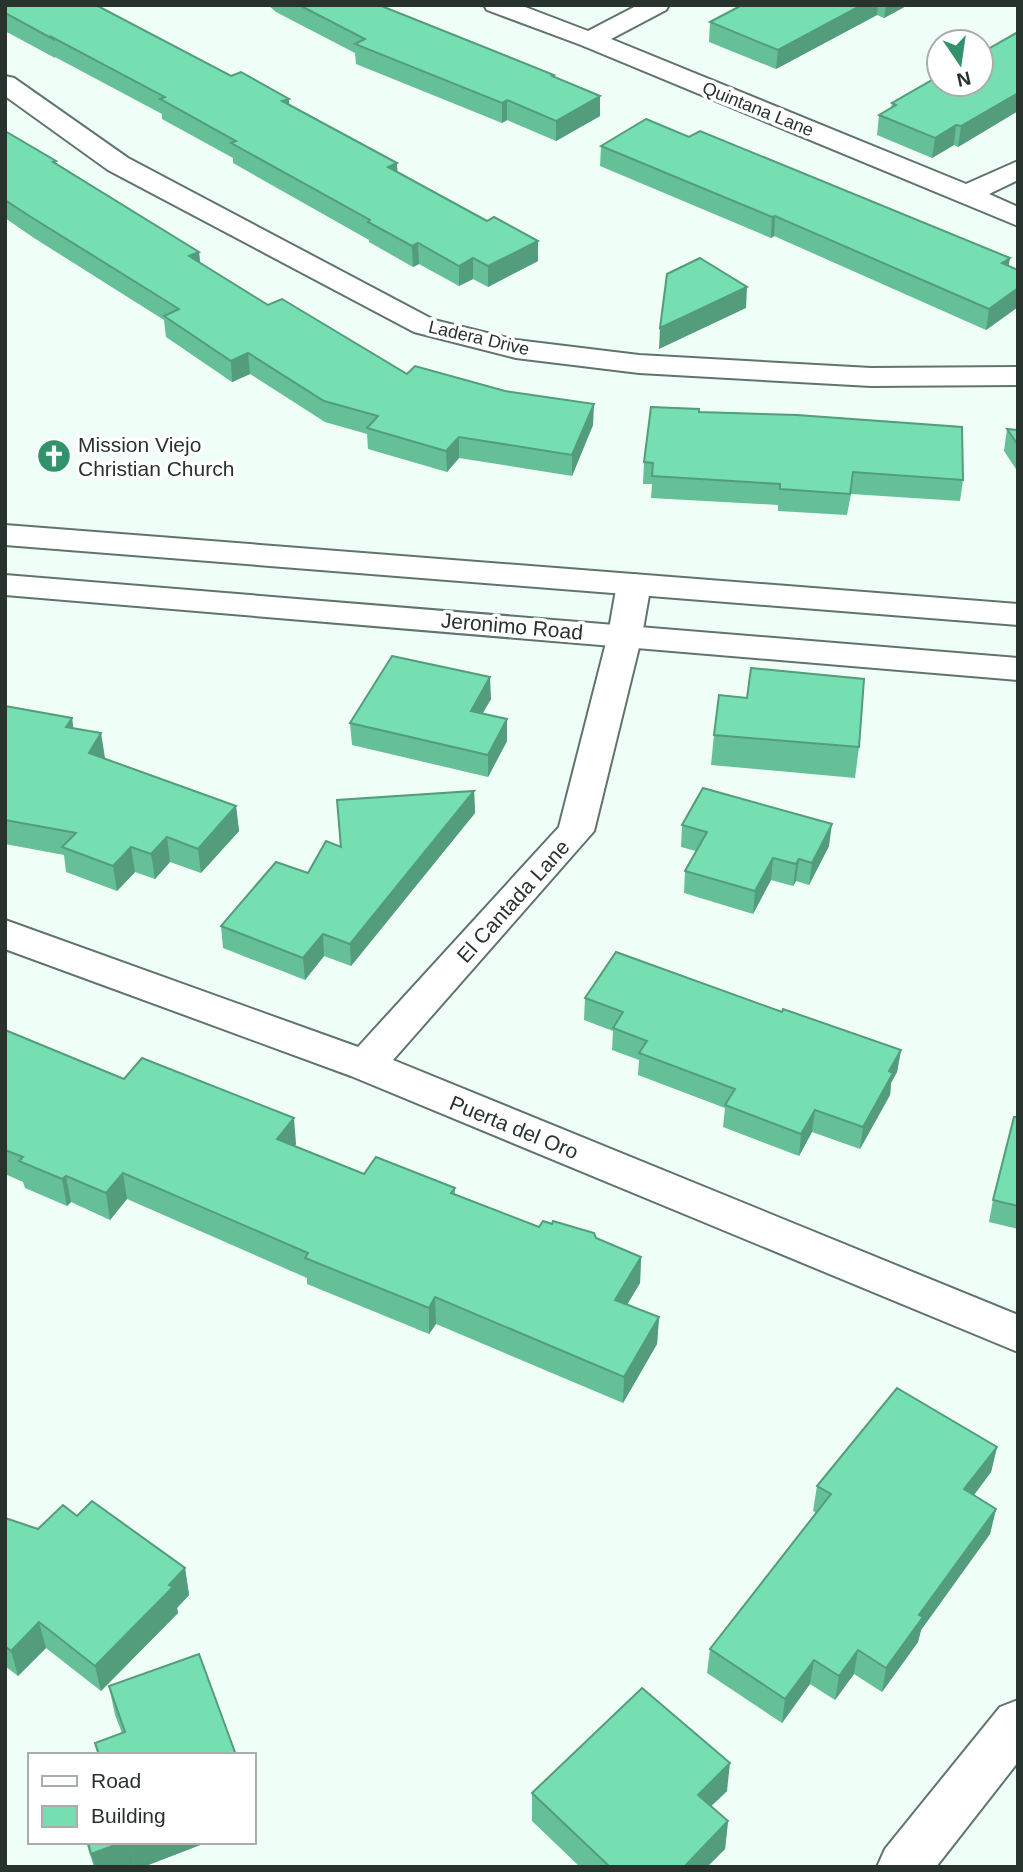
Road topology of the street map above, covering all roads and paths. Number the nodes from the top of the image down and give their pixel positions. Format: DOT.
graph roads {
  1 [pos="496,5"];
  2 [pos="657,5"];
  3 [pos="590,40"];
  4 [pos="5,84"];
  5 [pos="1018,169"];
  6 [pos="967,194"];
  7 [pos="1018,218"];
  8 [pos="1018,376"];
  9 [pos="5,536"];
  10 [pos="634,584"];
  11 [pos="5,585"];
  12 [pos="1018,615"];
  13 [pos="625,635"];
  14 [pos="1018,669"];
  15 [pos="5,934"];
  16 [pos="365,1065"];
  17 [pos="1018,1334"];
  18 [pos="1018,1723"];
  19 [pos="903,1867"];
  1 -- 3 [label="street, Quintana Lane"];
  2 -- 3 [label="street"];
  3 -- 6 [label="street, Quintana Lane"];
  4 -- 8 [label="street, Ladera Drive"];
  5 -- 6 [label="street"];
  6 -- 7 [label="street, Quintana Lane"];
  9 -- 10 [label="street"];
  10 -- 12 [label="street"];
  10 -- 13 [label="street, El Cantada Lane"];
  11 -- 13 [label="street, Jeronimo Road"];
  13 -- 14 [label="street, Jeronimo Road"];
  13 -- 16 [label="street, El Cantada Lane"];
  15 -- 16 [label="street, Puerta del Oro"];
  16 -- 17 [label="street, Puerta del Oro"];
  18 -- 19 [label="street"];
}
